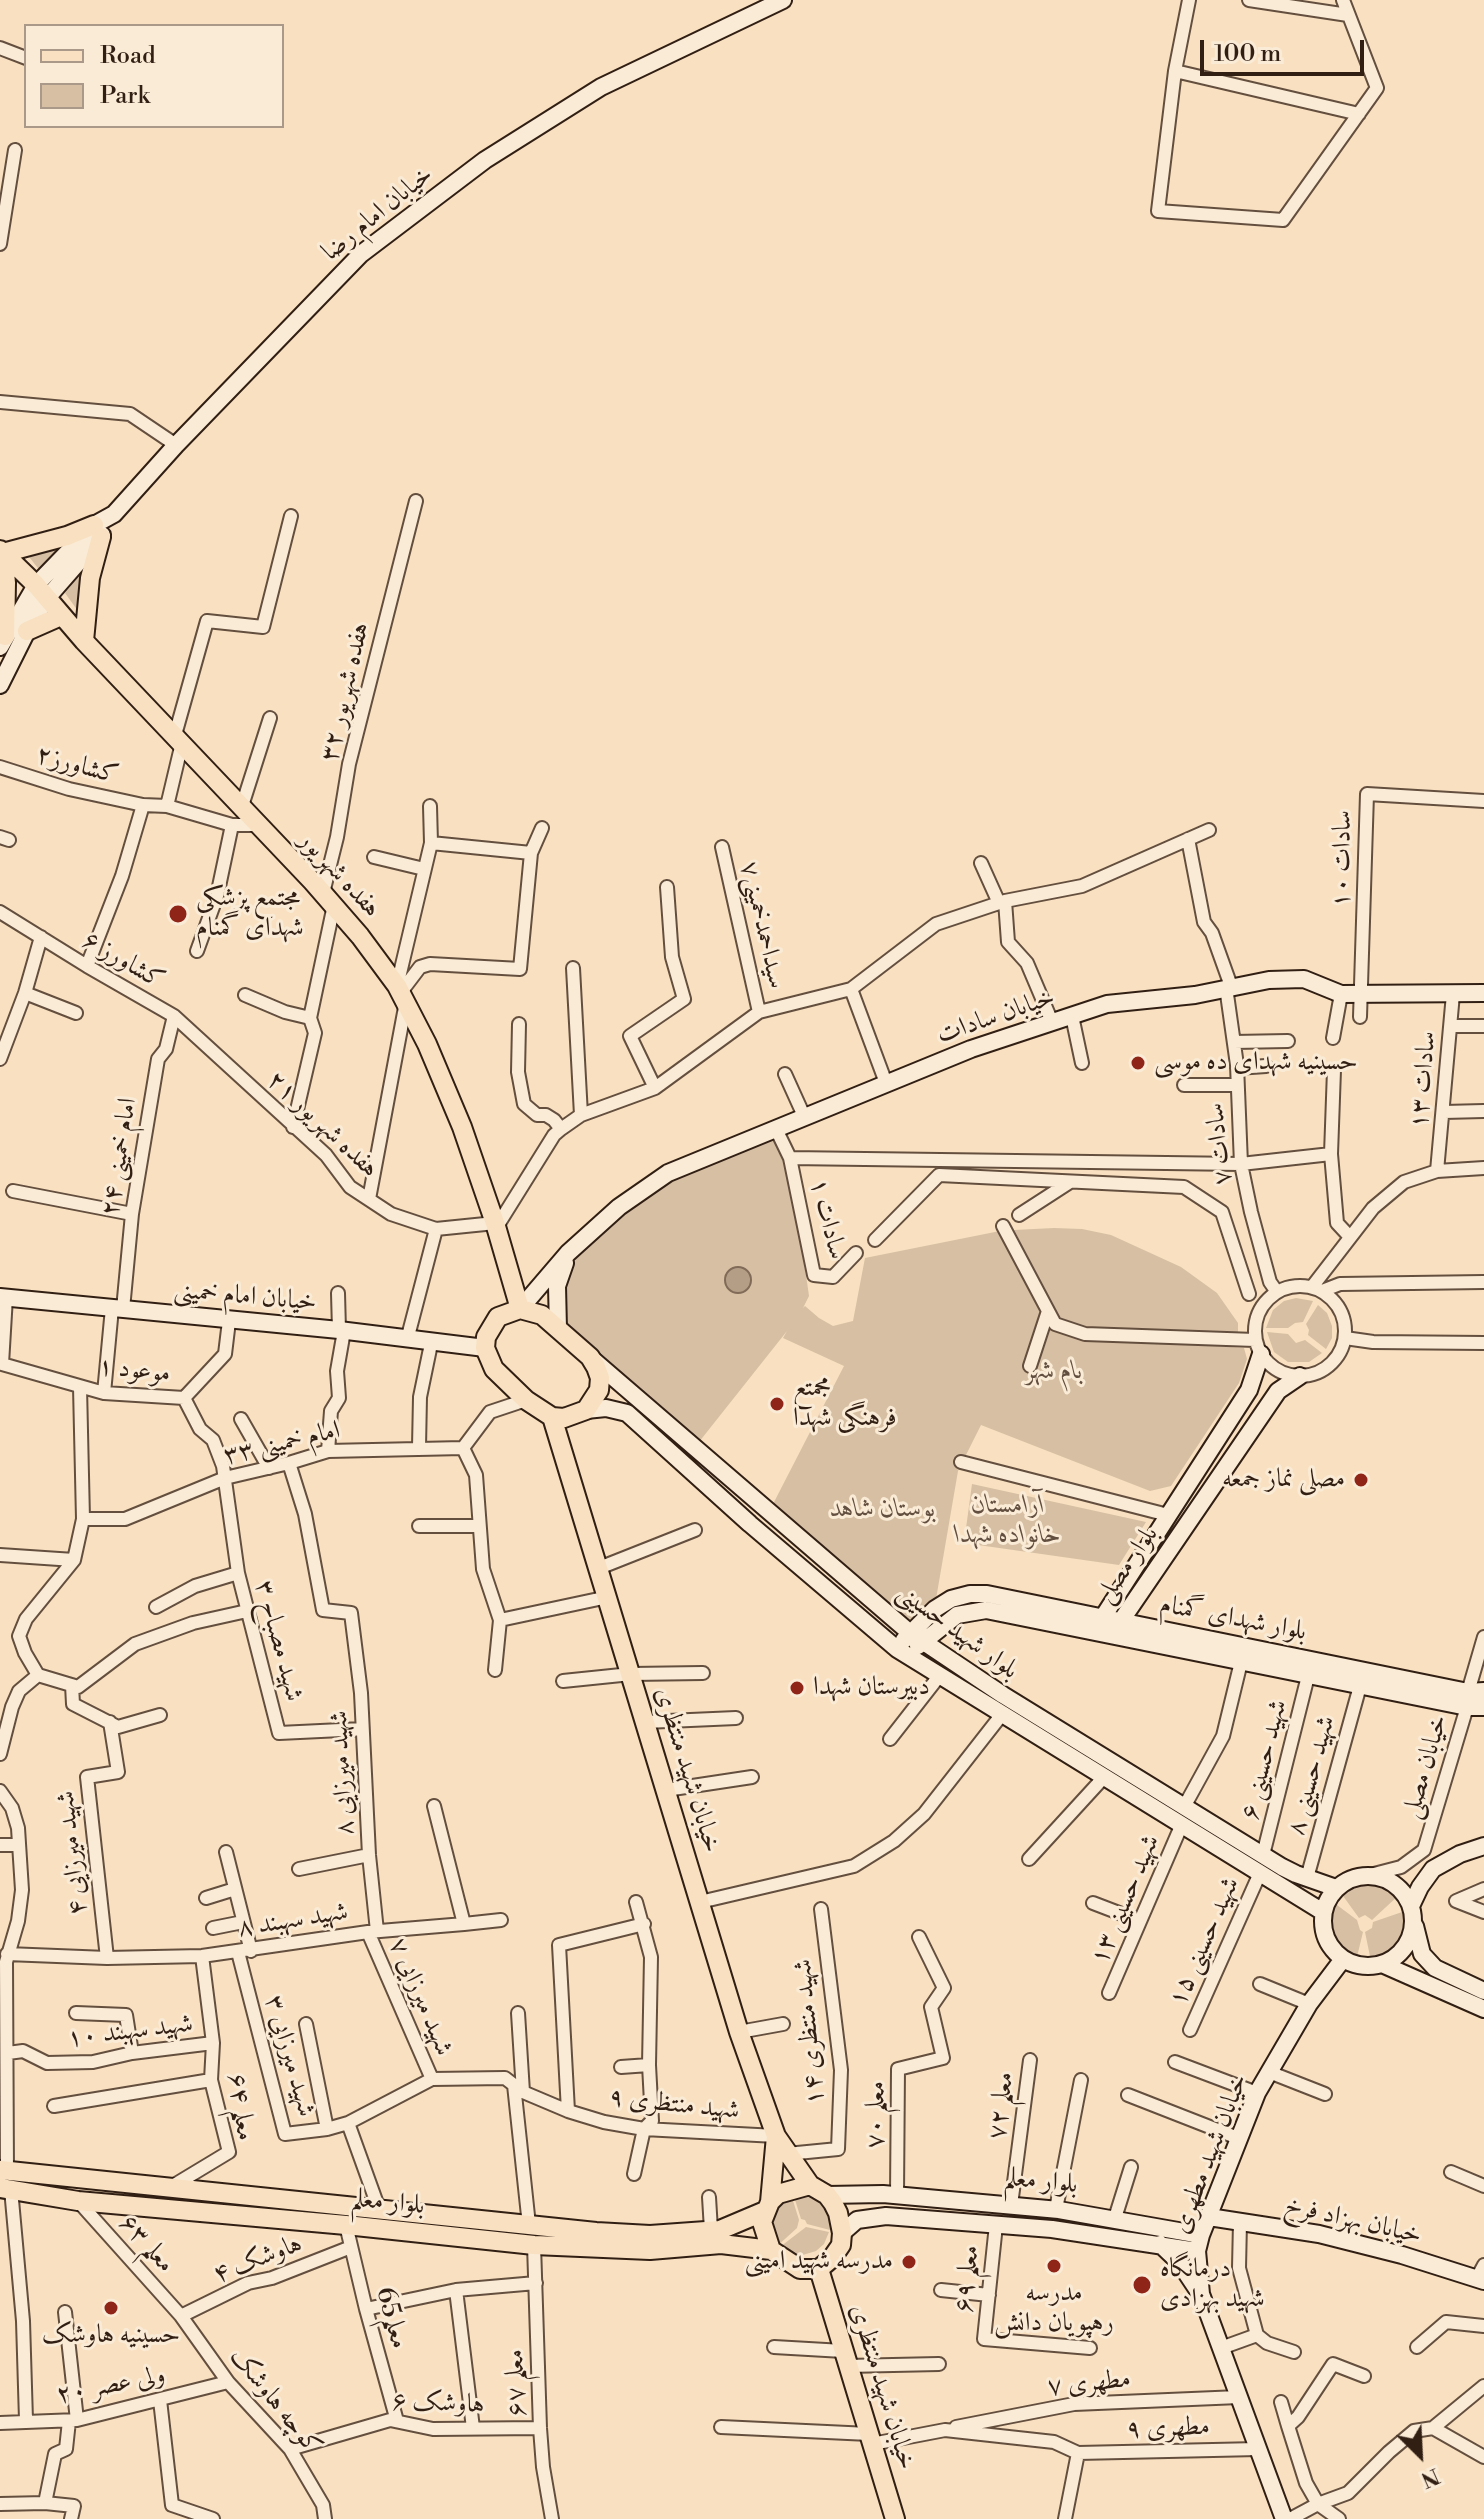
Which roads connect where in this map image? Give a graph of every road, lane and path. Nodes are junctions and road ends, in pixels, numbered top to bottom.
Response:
1 (783, 0) edge
2 (1189, 0) edge
3 (1249, 0) edge
4 (1343, 0) edge
5 (1348, 15) junction
6 (0, 48) edge
7 (24, 57) edge
8 (1175, 71) junction
9 (1359, 114) junction
10 (15, 150) dead end
11 (0, 244) edge
12 (0, 402) edge
13 (176, 445) junction
14 (416, 501) dead end
15 (291, 516) dead end
16 (97, 531) junction
17 (2, 552) edge
18 (42, 591) junction
19 (61, 616) junction
20 (14, 635) edge
21 (84, 641) junction
22 (0, 685) edge
23 (270, 718) dead end
24 (178, 739) junction
25 (0, 767) edge
26 (1484, 801) edge
27 (143, 805) junction
28 (167, 806) junction
29 (430, 806) dead end
30 (236, 817) junction
31 (542, 828) dead end
32 (1209, 830) dead end
33 (1188, 839) junction
34 (431, 843) junction
35 (722, 847) dead end
36 (531, 853) junction
37 (374, 857) dead end
38 (981, 863) dead end
39 (424, 869) junction
40 (667, 887) dead end
41 (328, 899) junction
42 (1002, 902) junction
43 (0, 912) edge
44 (41, 937) junction
45 (197, 951) dead end
46 (87, 966) junction
47 (573, 968) dead end
48 (1228, 987) junction
49 (851, 989) junction
50 (1484, 992) edge
51 (25, 993) junction
52 (401, 993) junction
53 (1341, 994) junction
54 (1453, 994) junction
55 (245, 995) dead end
56 (1362, 995) junction
57 (759, 1012) junction
58 (76, 1013) dead end
59 (174, 1016) junction
60 (1072, 1016) junction
61 (1360, 1017) dead end
62 (310, 1018) junction
63 (1052, 1022) junction
64 (519, 1024) dead end
65 (5, 1026) edge
66 (1451, 1026) junction
67 (1484, 1026) edge
68 (1333, 1038) dead end
69 (1288, 1041) dead end
70 (1234, 1042) junction
71 (217, 1057) joint
72 (0, 1059) edge
73 (1082, 1063) dead end
74 (1266, 1066) dead end
75 (1237, 1068) junction
76 (1334, 1070) dead end
77 (785, 1074) dead end
78 (886, 1083) junction
79 (1184, 1085) dead end
80 (1236, 1085) junction
81 (655, 1088) junction
82 (1484, 1111) edge
83 (1444, 1112) junction
84 (581, 1115) junction
85 (804, 1116) junction
86 (293, 1127) junction
87 (561, 1129) junction
88 (776, 1129) junction
89 (1331, 1154) junction
90 (790, 1158) junction
91 (1241, 1164) junction
92 (1484, 1168) edge
93 (1437, 1171) junction
94 (1070, 1182) junction
95 (13, 1191) dead end
96 (369, 1199) junction
97 (132, 1214) junction
98 (1019, 1215) dead end
99 (496, 1226) junction
100 (1003, 1226) dead end
101 (436, 1229) junction
102 (1350, 1237) junction
103 (875, 1240) dead end
104 (568, 1253) junction
105 (856, 1253) dead end
106 (1484, 1282) edge
107 (1317, 1289) junction
108 (1277, 1292) junction
109 (338, 1293) dead end
110 (1249, 1294) dead end
111 (3, 1297) edge
112 (117, 1309) junction
113 (520, 1309) junction
114 (1048, 1311) junction
115 (229, 1321) junction
116 (558, 1329) junction
117 (342, 1331) junction
118 (1345, 1338) junction
119 (407, 1340) junction
120 (1484, 1343) edge
121 (431, 1344) junction
122 (1258, 1347) junction
123 (485, 1348) junction
124 (590, 1357) junction
125 (1, 1365) edge
126 (1030, 1366) dead end
127 (1300, 1376) junction
128 (80, 1387) junction
129 (104, 1393) junction
130 (639, 1397) junction
131 (184, 1398) junction
132 (526, 1400) junction
133 (586, 1410) junction
134 (627, 1413) junction
135 (552, 1417) junction
136 (241, 1419) dead end
137 (419, 1447) junction
138 (463, 1448) junction
139 (328, 1451) junction
140 (961, 1462) dead end
141 (289, 1463) junction
142 (269, 1468) junction
143 (225, 1478) junction
144 (1168, 1515) junction
145 (83, 1519) junction
146 (419, 1526) dead end
147 (478, 1526) junction
148 (695, 1530) dead end
149 (0, 1555) edge
150 (74, 1560) junction
151 (599, 1568) junction
152 (238, 1573) junction
153 (608, 1597) junction
154 (156, 1607) dead end
155 (247, 1611) junction
156 (500, 1620) junction
157 (1121, 1621) junction
158 (1102, 1626) junction
159 (916, 1636) junction
160 (1484, 1637) edge
161 (903, 1653) junction
162 (1241, 1662) junction
163 (495, 1670) dead end
164 (703, 1673) dead end
165 (631, 1674) junction
166 (38, 1675) junction
167 (940, 1675) junction
168 (1308, 1676) junction
169 (563, 1681) dead end
170 (72, 1685) junction
171 (1360, 1686) junction
172 (1473, 1697) edge
173 (1484, 1707) edge
174 (1003, 1713) junction
175 (160, 1715) dead end
176 (736, 1718) dead end
177 (110, 1722) junction
178 (645, 1722) junction
179 (362, 1729) junction
180 (890, 1739) dead end
181 (0, 1754) edge
182 (1105, 1776) junction
183 (752, 1777) dead end
184 (666, 1790) junction
185 (0, 1791) edge
186 (434, 1806) dead end
187 (1183, 1815) junction
188 (0, 1845) edge
189 (19, 1845) junction
190 (1484, 1846) edge
191 (226, 1852) dead end
192 (369, 1855) junction
193 (1263, 1855) junction
194 (1029, 1859) dead end
195 (299, 1869) dead end
196 (1260, 1873) junction
197 (1370, 1875) junction
198 (1297, 1880) junction
199 (1336, 1888) junction
200 (235, 1889) junction
201 (1484, 1889) edge
202 (206, 1898) dead end
203 (636, 1902) dead end
204 (700, 1902) junction
205 (1093, 1903) dead end
206 (821, 1909) dead end
207 (1323, 1912) junction
208 (1484, 1912) edge
209 (1412, 1914) junction
210 (501, 1920) dead end
211 (1140, 1921) junction
212 (243, 1922) junction
213 (464, 1924) junction
214 (644, 1924) junction
215 (213, 1928) dead end
216 (372, 1932) junction
217 (919, 1937) dead end
218 (244, 1951) junction
219 (202, 1956) junction
220 (107, 1958) junction
221 (5, 1959) edge
222 (1343, 1959) junction
223 (1382, 1964) junction
224 (1260, 1984) dead end
225 (1484, 1991) edge
226 (1109, 1993) dead end
227 (1309, 2004) junction
228 (1484, 2009) edge
229 (76, 2013) dead end
230 (518, 2013) dead end
231 (306, 2024) dead end
232 (783, 2024) dead end
233 (1190, 2030) dead end
234 (739, 2032) junction
235 (213, 2043) junction
236 (8, 2053) junction
237 (132, 2053) junction
238 (1030, 2060) dead end
239 (1175, 2062) dead end
240 (649, 2065) junction
241 (621, 2067) dead end
242 (1269, 2072) junction
243 (432, 2079) junction
244 (211, 2080) junction
245 (1081, 2080) dead end
246 (519, 2088) junction
247 (1257, 2093) junction
248 (1325, 2094) dead end
249 (1128, 2095) dead end
250 (54, 2106) dead end
251 (568, 2111) junction
252 (348, 2123) junction
253 (327, 2129) junction
254 (644, 2129) junction
255 (776, 2136) junction
256 (1238, 2138) junction
257 (787, 2154) junction
258 (1131, 2167) dead end
259 (1451, 2172) dead end
260 (634, 2174) dead end
261 (4, 2179) edge
262 (810, 2185) junction
263 (1484, 2186) edge
264 (171, 2187) junction
265 (827, 2195) junction
266 (897, 2195) junction
267 (709, 2197) dead end
268 (78, 2201) junction
269 (1011, 2205) junction
270 (767, 2206) junction
271 (379, 2209) junction
272 (1056, 2209) junction
273 (1209, 2217) junction
274 (1115, 2218) junction
275 (1240, 2222) junction
276 (346, 2225) junction
277 (529, 2225) junction
278 (996, 2225) junction
279 (1052, 2229) junction
280 (711, 2230) junction
281 (842, 2233) junction
282 (1199, 2243) junction
283 (1160, 2244) junction
284 (534, 2245) junction
285 (351, 2247) junction
286 (771, 2250) junction
287 (819, 2269) junction
288 (1482, 2275) edge
289 (536, 2283) junction
290 (456, 2290) junction
291 (941, 2290) dead end
292 (1201, 2294) junction
293 (989, 2295) junction
294 (366, 2309) junction
295 (65, 2312) dead end
296 (181, 2316) junction
297 (1484, 2326) edge
298 (1257, 2335) junction
299 (774, 2347) dead end
300 (1417, 2347) dead end
301 (1090, 2348) dead end
302 (1221, 2348) junction
303 (1294, 2352) dead end
304 (845, 2358) junction
305 (939, 2364) dead end
306 (1364, 2376) dead end
307 (228, 2382) junction
308 (1484, 2386) edge
309 (1239, 2397) junction
310 (160, 2400) junction
311 (1281, 2402) dead end
312 (26, 2420) junction
313 (73, 2420) junction
314 (397, 2421) junction
315 (0, 2423) edge
316 (1288, 2426) junction
317 (721, 2427) dead end
318 (473, 2428) junction
319 (540, 2428) junction
320 (1433, 2428) junction
321 (945, 2430) junction
322 (871, 2439) junction
323 (290, 2449) junction
324 (1258, 2449) junction
325 (1078, 2453) junction
326 (1484, 2457) edge
327 (45, 2503) junction
328 (0, 2504) edge
329 (1318, 2504) junction
330 (72, 2512) edge
331 (213, 2519) edge
332 (325, 2519) edge
333 (552, 2519) edge
334 (895, 2519) edge
335 (1065, 2519) edge
336 (1284, 2519) edge
337 (1290, 2519) edge
338 (1339, 2519) edge

1 - 13 street, خیابان امام رضا
2 - 8 street
3 - 5 street
4 - 5 street
5 - 9 street
6 - 7 street
8 - 9 street
8 - 9 street
10 - 11 street
12 - 13 street
13 - 16 street, خیابان امام رضا
14 - 41 street, هفده شهریور ۳۲
15 - 24 street
16 - 17 main road
16 - 18 street, خیابان امام رضا
16 - 21 main road
17 - 18 main road, هفده شهریور
17 - 20 main road
18 - 19 main road, هفده شهریور
18 - 20 street, خیابان امام رضا
19 - 20 main road
19 - 21 main road, هفده شهریور
20 - 22 street, خیابان امام رضا
21 - 24 main road, هفده شهریور
23 - 30 street
24 - 28 street
24 - 30 main road, هفده شهریور
25 - 27 street, کشاورز۲
26 - 56 street, سادات ۱۰
27 - 28 street, کشاورز۲
27 - 46 street
28 - 30 street, کشاورز۲
29 - 34 street
30 - 41 main road, هفده شهریور
30 - 45 street
31 - 36 street
32 - 33 street
33 - 42 street
33 - 48 street, سادات ۷
34 - 36 street
34 - 39 street
35 - 57 street, سیداحمدخمینی۷
36 - 52 street
37 - 39 street
38 - 42 street
39 - 52 street
40 - 81 street
41 - 52 main road, هفده شهریور
41 - 62 street, هفده شهریور ۳۲
42 - 49 street
42 - 63 street
43 - 44 street, کشاورز ۶
44 - 46 street, کشاورز ۶
44 - 51 street
46 - 59 street, کشاورز ۶
47 - 84 street
48 - 53 street, خیابان سادات
48 - 60 street, خیابان سادات
48 - 70 street, سادات ۷
49 - 57 street
49 - 78 street
50 - 54 street, خیابان سادات
51 - 58 street
51 - 65 street
52 - 96 street
52 - 99 main road, هفده شهریور
53 - 56 street, خیابان سادات
53 - 68 street
54 - 56 street, خیابان سادات
54 - 66 street, سادات ۱۳
55 - 62 street
56 - 61 street
57 - 81 street
59 - 71 street, کشاورز ۶
59 - 97 street, امام خمینی ۲۴
60 - 63 street, خیابان سادات
60 - 73 street
62 - 86 street, هفده شهریور ۳۲
63 - 78 street, خیابان سادات
64 - 87 street
65 - 72 street
66 - 67 street
66 - 83 street, سادات ۱۳
69 - 70 street
70 - 75 street, سادات ۷
71 - 86 street, هفده شهریور ۲۱
74 - 75 street
75 - 80 street, سادات ۷
76 - 89 street
77 - 85 street
78 - 85 street, خیابان سادات
79 - 80 street
80 - 91 street, سادات ۷
81 - 84 street
82 - 83 street
83 - 93 street, سادات ۱۳
84 - 87 street
85 - 88 street, خیابان سادات
86 - 96 street, هفده شهریور ۲۱
87 - 99 street
88 - 90 street, سادات ۱
88 - 104 street, خیابان سادات
89 - 91 street
89 - 102 street
90 - 91 street
90 - 105 street, سادات ۱
91 - 108 street, سادات ۷
92 - 93 street
93 - 102 street
94 - 98 street
94 - 103 street
94 - 110 street
95 - 97 street
96 - 101 street, هفده شهریور ۲۱
97 - 112 street, امام خمینی ۲۴
99 - 101 street, هفده شهریور ۲۱
99 - 113 main road, هفده شهریور
100 - 114 street
101 - 119 street
102 - 107 street
104 - 113 street, خیابان سادات
104 - 116 street
106 - 107 street
107 - 108 street
107 - 118 street
108 - 122 street
109 - 117 street
111 - 112 street, خیابان امام خمینی
111 - 125 street
112 - 115 street, خیابان امام خمینی
112 - 129 street, امام خمینی ۲۴
113 - 116 main road
113 - 123 main road
114 - 122 street
114 - 126 street
115 - 117 street, خیابان امام خمینی
115 - 131 street
116 - 124 main road
117 - 119 street, خیابان امام خمینی
117 - 139 street
118 - 120 street
118 - 127 street
119 - 121 street, خیابان امام خمینی
121 - 123 street, خیابان امام خمینی
121 - 137 street
122 - 127 street
122 - 144 street, بلوار مصلی
123 - 132 main road
124 - 130 street, بلوار شهید حسینی
124 - 133 main road
125 - 128 street, موعود ۱
127 - 157 street, بلوار مصلی
128 - 129 street, موعود ۱
128 - 145 street
129 - 131 street, موعود ۱
130 - 134 street
130 - 159 street, بلوار شهید حسینی
131 - 143 street, شهید مصباح ۳
132 - 135 main road
132 - 138 street
133 - 134 street
133 - 135 main road
134 - 161 street, بلوار شهید حسینی
135 - 151 main road, خیابان شهید منتظری
136 - 142 street
137 - 138 street, امام خمینی ۳۳
137 - 139 street, امام خمینی ۳۳
138 - 147 street
139 - 141 street, امام خمینی ۳۳
140 - 144 street
141 - 142 street, امام خمینی ۳۳
141 - 179 street, شهید میرزایی ۸
142 - 143 street, امام خمینی ۳۳
143 - 145 street, امام خمینی ۳۳
143 - 152 street, شهید مصباح ۳
144 - 158 street, بلوار مصلی
145 - 150 street
146 - 147 street
147 - 156 street
148 - 151 street
149 - 150 street
150 - 166 street
151 - 153 main road, خیابان شهید منتظری
152 - 154 street
152 - 155 street, شهید مصباح ۳
153 - 156 street
153 - 165 main road, خیابان شهید منتظری
155 - 170 street
155 - 179 street, شهید مصباح ۳
156 - 163 street
157 - 158 street, بلوار مصلی
157 - 172 street, بلوار شهدای گمنام
158 - 159 street, بلوار شهدای گمنام
158 - 162 street, بلوار شهدای گمنام
159 - 161 street, بلوار شهدای گمنام
159 - 187 street, بلوار شهید حسینی
160 - 172 street, خیابان مصلی
161 - 167 street, بلوار شهید حسینی
162 - 168 street, بلوار شهدای گمنام
162 - 187 street, شهید حسینی ۱۳
164 - 165 street
165 - 169 street
165 - 178 main road, خیابان شهید منتظری
166 - 170 street
166 - 181 street
167 - 174 street, بلوار شهید حسینی
167 - 180 street
168 - 171 street, بلوار شهدای گمنام
168 - 193 street, شهید حسینی ۶
170 - 177 street
171 - 172 street, بلوار شهدای گمنام
171 - 198 street, شهید حسینی ۸
172 - 173 street, بلوار شهدای گمنام
172 - 197 street, خیابان مصلی
174 - 182 street, بلوار شهید حسینی
174 - 204 street
175 - 177 street
176 - 178 street
177 - 220 street, شهید میرزایی ۴
178 - 184 main road, خیابان شهید منتظری
179 - 192 street, شهید میرزایی ۸
182 - 187 street, بلوار شهید حسینی
182 - 194 street
183 - 184 street
184 - 204 main road, خیابان شهید منتظری
185 - 189 street
186 - 213 street
187 - 193 street, بلوار شهید حسینی
187 - 196 street, بلوار شهید حسینی
187 - 211 street, شهید حسینی ۱۳
188 - 189 street
189 - 221 street
190 - 209 street
191 - 200 street
192 - 195 street
192 - 216 street, شهید میرزایی ۸
193 - 198 street, بلوار شهید حسینی
196 - 198 street, بلوار شهید حسینی
196 - 233 street, شهید حسینی ۱۵
197 - 199 street
197 - 209 street
198 - 199 street, بلوار شهید حسینی
198 - 207 street, بلوار شهید حسینی
199 - 207 street
200 - 202 street
200 - 212 street
201 - 208 street
203 - 214 street
204 - 234 main road, خیابان شهید منتظری
205 - 211 street
206 - 257 street, شهید منتظری ۱۴
207 - 222 street
209 - 223 street
209 - 225 street
210 - 213 street, شهید سهبند ۸
211 - 226 street, شهید حسینی ۱۳
212 - 215 street
212 - 218 street
213 - 216 street, شهید سهبند ۸
214 - 240 street
214 - 251 street
216 - 218 street, شهید سهبند ۸
216 - 243 street, شهید میرزایی ۷
217 - 266 street, معلم ۷۰
218 - 219 street, شهید سهبند ۸
218 - 253 street, شهید میرزایی ۳
219 - 220 street, شهید سهبند ۸
219 - 235 street, معلم ۶۴
220 - 221 street, شهید سهبند ۸
221 - 236 street
222 - 223 street
222 - 227 street, خیابان شهید مطهری
223 - 228 street
224 - 227 street
227 - 242 street, خیابان شهید مطهری
229 - 237 street
230 - 246 street
231 - 253 street
232 - 234 street
234 - 255 main road, خیابان شهید منتظری
235 - 237 street, شهید سهبند ۱۰
235 - 244 street, معلم ۶۴
236 - 237 street, شهید سهبند ۱۰
236 - 261 street
238 - 269 street, معلم ۷۲
239 - 247 street
240 - 241 street
240 - 254 street
242 - 247 street, خیابان شهید مطهری
242 - 248 street
243 - 246 street, شهید منتظری ۹
243 - 252 street
244 - 250 street
244 - 264 street, معلم ۶۴
245 - 272 street
246 - 251 street, شهید منتظری ۹
246 - 277 street
247 - 256 street, خیابان شهید مطهری
249 - 256 street
251 - 254 street, شهید منتظری ۹
252 - 253 street
252 - 271 street
254 - 255 street, شهید منتظری ۹
254 - 260 street
255 - 257 main road
255 - 270 main road
256 - 273 street, خیابان شهید مطهری
257 - 262 main road
258 - 274 street
259 - 263 street
261 - 264 main road, بلوار معلم
261 - 268 main road, بلوار معلم
261 - 312 street
262 - 265 main road
262 - 270 main road
264 - 271 main road, بلوار معلم
265 - 266 street, بلوار معلم
265 - 281 main road
266 - 269 street, بلوار معلم
267 - 280 street
268 - 276 main road, بلوار معلم
268 - 296 street, معلم ۶۳
269 - 272 street, بلوار معلم
270 - 280 main road, بلوار معلم
270 - 286 main road
271 - 277 main road, بلوار معلم
272 - 274 street, بلوار معلم
272 - 279 street
273 - 275 street, خیابان بهزاد فرخ
273 - 282 street, خیابان شهید مطهری
274 - 282 street, بلوار معلم
275 - 288 street, خیابان بهزاد فرخ
275 - 298 street
276 - 284 main road, بلوار معلم
276 - 285 street, معلم65
277 - 280 main road, بلوار معلم
278 - 279 street, بلوار معلم
278 - 281 street, بلوار معلم
278 - 293 street, معلم ۶۹
279 - 283 street, بلوار معلم
281 - 287 main road
282 - 283 street, بلوار معلم
282 - 292 street, خیابان شهید مطهری
283 - 292 street
284 - 286 main road, بلوار معلم
284 - 289 street, معلم ۶۷
285 - 294 street, معلم65
285 - 296 street, هاوشک ۴
286 - 287 main road
287 - 304 main road, خیابان شهید منتظری
289 - 290 street
289 - 319 street, معلم ۶۷
290 - 294 street
290 - 318 street
291 - 293 street
292 - 302 street, خیابان شهید مطهری
293 - 301 street, معلم ۶۹
294 - 314 street, معلم65
295 - 313 street
296 - 307 street, کوچه هاوشک
297 - 300 street
298 - 302 street
298 - 303 street
299 - 304 street
302 - 309 street, خیابان شهید مطهری
304 - 305 street
304 - 322 main road, خیابان شهید منتظری
306 - 316 street
307 - 310 street, ولی عصر ۲۰
307 - 323 street, کوچه هاوشک
308 - 320 street
309 - 321 street, مطهری ۷
309 - 324 street, خیابان شهید مطهری
310 - 313 street, ولی عصر ۲۰
310 - 331 street
311 - 316 street
312 - 313 street, ولی عصر ۲۰
312 - 315 street, ولی عصر ۲۰
313 - 327 street
314 - 318 street, هاوشک ۶
314 - 323 street, هاوشک ۶
316 - 329 street
317 - 322 street, مطهری ۷
318 - 319 street, هاوشک ۶
319 - 333 street, معلم ۶۷
320 - 326 street
320 - 329 street
321 - 322 street, مطهری ۷
321 - 325 street, مطهری ۹
322 - 334 main road, خیابان شهید منتظری
323 - 332 street, کوچه هاوشک
324 - 325 street, مطهری ۹
324 - 336 street, خیابان شهید مطهری
325 - 335 street
327 - 328 street
327 - 330 street
329 - 337 street
329 - 338 street

